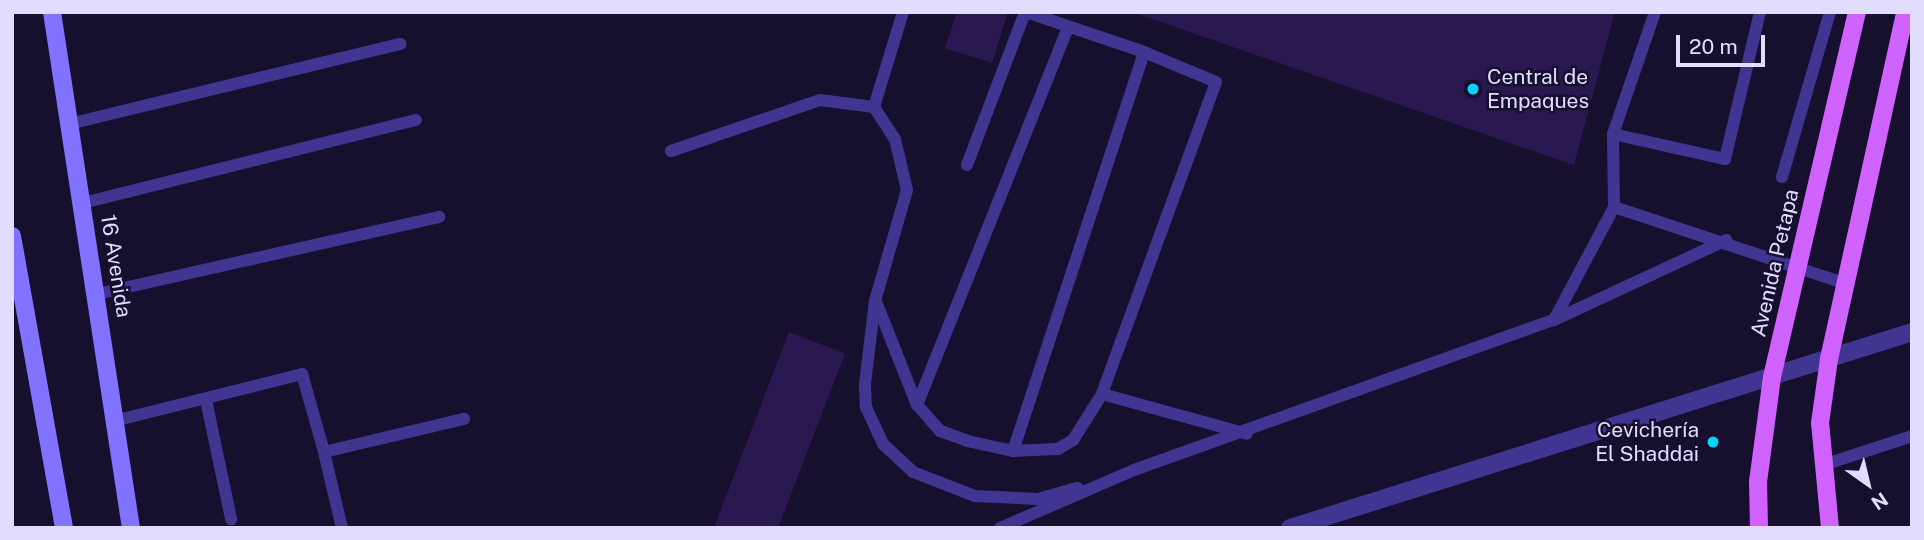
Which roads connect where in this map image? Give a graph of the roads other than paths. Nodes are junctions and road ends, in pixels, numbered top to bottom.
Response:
1 (52, 12) edge
2 (903, 12) edge
3 (1655, 12) edge
4 (1760, 12) edge
5 (1830, 12) edge
6 (1857, 12) edge
7 (1905, 12) edge
8 (1068, 28) junction
9 (400, 44) dead end
10 (1143, 52) junction
11 (874, 107) junction
12 (416, 120) dead end
13 (69, 124) junction
14 (1613, 134) junction
15 (671, 151) dead end
16 (967, 165) dead end
17 (1782, 177) dead end
18 (83, 203) junction
19 (1614, 207) junction
20 (439, 217) dead end
21 (12, 236) edge
22 (1726, 240) junction
23 (1798, 264) junction
24 (1844, 283) junction
25 (97, 294) junction
26 (875, 301) junction
27 (1554, 320) junction
28 (1912, 332) edge
29 (1829, 359) junction
30 (1772, 377) junction
31 (1102, 394) junction
32 (206, 400) junction
33 (917, 405) junction
34 (464, 419) dead end
35 (118, 420) junction
36 (1247, 434) junction
37 (1912, 436) edge
38 (1013, 451) junction
39 (324, 452) junction
40 (1823, 465) junction
41 (1134, 471) junction
42 (231, 519) dead end
43 (65, 528) edge
44 (131, 528) edge
45 (342, 528) edge
46 (1000, 528) edge
47 (1290, 528) edge
48 (1759, 528) edge
49 (1830, 528) edge

1 - 13 main road, 16 Avenida
2 - 11 lane
3 - 14 lane
4 - 14 lane
5 - 17 lane
6 - 23 main road, Avenida Petapa
7 - 24 main road
8 - 10 lane
8 - 16 lane
8 - 33 lane
9 - 13 lane
10 - 31 lane
10 - 38 lane
11 - 15 lane
11 - 26 lane
12 - 18 lane
13 - 18 main road, 16 Avenida
14 - 19 lane
18 - 25 main road, 16 Avenida
19 - 22 lane
19 - 27 lane
20 - 25 lane
21 - 43 main road
22 - 23 lane
22 - 27 lane
23 - 24 lane
23 - 30 main road, Avenida Petapa
24 - 29 main road
25 - 35 main road, 16 Avenida
26 - 33 lane
26 - 41 lane
27 - 36 lane
28 - 29 street
29 - 30 street
29 - 40 main road
30 - 47 street
30 - 48 main road, Avenida Petapa
31 - 36 lane
31 - 38 lane
32 - 35 lane
32 - 39 lane
32 - 42 lane
33 - 38 lane
34 - 39 lane
35 - 44 main road, 16 Avenida
36 - 41 lane
37 - 40 lane
39 - 45 lane
40 - 49 main road
41 - 46 lane

